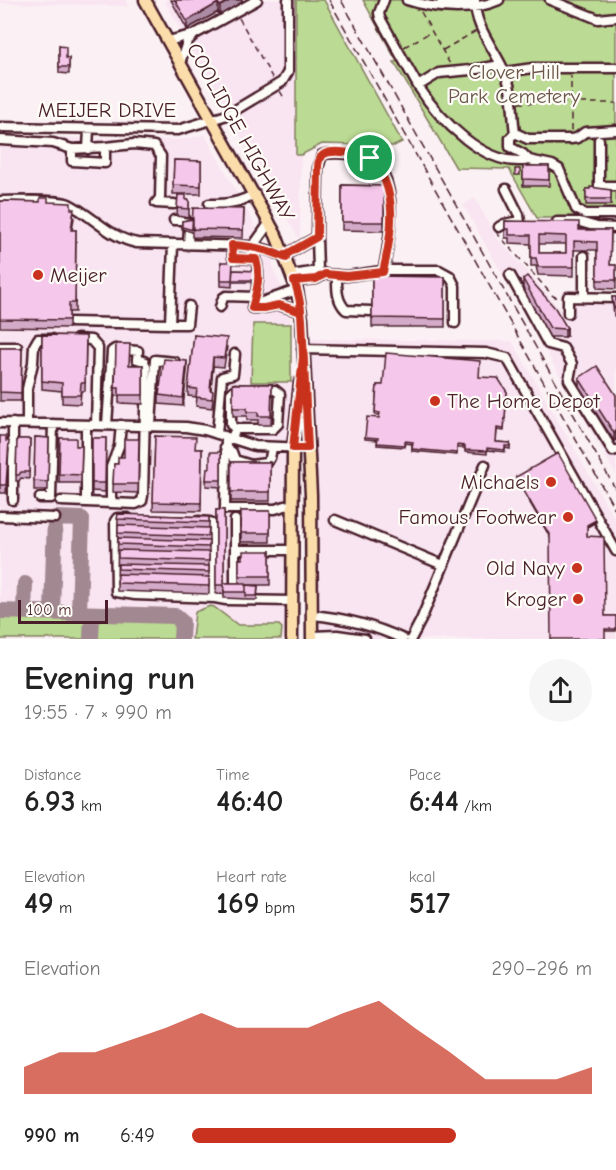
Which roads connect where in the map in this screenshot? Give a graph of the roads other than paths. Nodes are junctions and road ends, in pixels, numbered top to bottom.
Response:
1 (145, 0) edge
2 (257, 0) edge
3 (288, 0) edge
4 (384, 0) edge
5 (406, 0) edge
6 (441, 0) edge
7 (499, 0) edge
8 (550, 0) edge
9 (475, 3) edge
10 (616, 17) edge
11 (195, 34) junction
12 (168, 41) junction
13 (180, 63) junction
14 (503, 68) junction
15 (616, 68) edge
16 (418, 86) junction
17 (213, 119) junction
18 (0, 127) edge
19 (89, 129) junction
20 (616, 130) edge
21 (515, 133) junction
22 (0, 140) edge
23 (599, 140) dead end
24 (105, 147) junction
25 (72, 148) junction
26 (88, 149) junction
27 (529, 160) junction
28 (616, 186) edge
29 (506, 189) dead end
30 (255, 194) junction
31 (0, 201) edge
32 (174, 204) dead end
33 (209, 204) dead end
34 (616, 214) edge
35 (174, 220) dead end
36 (270, 222) junction
37 (520, 222) junction
38 (530, 222) edge
39 (552, 222) edge
40 (498, 227) road end
41 (616, 228) edge
42 (317, 237) junction
43 (173, 244) junction
44 (188, 245) junction
45 (232, 245) junction
46 (253, 246) junction
47 (584, 256) dead end
48 (285, 257) junction
49 (256, 259) junction
50 (383, 272) junction
51 (322, 273) junction
52 (337, 275) junction
53 (510, 275) dead end
54 (295, 282) junction
55 (255, 297) junction
56 (584, 298) junction
57 (616, 298) edge
58 (189, 306) dead end
59 (220, 307) dead end
60 (252, 308) junction
61 (371, 311) edge
62 (301, 312) junction
63 (568, 313) dead end
64 (69, 322) edge
65 (456, 323) dead end
66 (170, 324) junction
67 (60, 339) edge
68 (70, 339) edge
69 (0, 347) edge
70 (17, 347) edge
71 (303, 353) junction
72 (235, 354) dead end
73 (179, 362) edge
74 (0, 423) edge
75 (14, 423) junction
76 (27, 423) junction
77 (53, 424) junction
78 (91, 425) junction
79 (107, 425) junction
80 (121, 425) junction
81 (147, 425) junction
82 (236, 429) junction
83 (225, 437) junction
84 (225, 447) junction
85 (272, 448) junction
86 (293, 448) junction
87 (308, 448) junction
88 (615, 451) edge
89 (485, 465) dead end
90 (40, 498) dead end
91 (13, 500) dead end
92 (61, 501) dead end
93 (86, 502) junction
94 (111, 503) junction
95 (292, 504) junction
96 (0, 516) edge
97 (55, 518) dead end
98 (134, 518) edge
99 (235, 520) dead end
100 (335, 520) dead end
101 (193, 521) edge
102 (115, 530) junction
103 (126, 531) edge
104 (202, 533) edge
105 (212, 534) junction
106 (115, 544) junction
107 (126, 544) edge
108 (201, 546) edge
109 (212, 547) junction
110 (236, 550) junction
111 (292, 550) junction
112 (616, 551) edge
113 (115, 556) junction
114 (126, 556) edge
115 (201, 558) edge
116 (212, 559) junction
117 (443, 565) junction
118 (115, 569) junction
119 (126, 569) edge
120 (201, 572) edge
121 (212, 572) junction
122 (115, 580) junction
123 (126, 581) edge
124 (201, 583) edge
125 (235, 583) edge
126 (212, 584) junction
127 (215, 598) junction
128 (292, 601) junction
129 (312, 615) junction
130 (312, 638) edge
131 (292, 639) edge
132 (365, 639) edge
133 (403, 639) edge
134 (411, 639) edge

1 - 12 main road, COOLIDGE HIGHWAY
2 - 11 street
3 - 17 street, MEIJER DRIVE
4 - 16 street
5 - 9 street
6 - 9 street
7 - 9 street
8 - 10 street
9 - 14 street
11 - 12 street
11 - 13 street
12 - 13 main road, COOLIDGE HIGHWAY
13 - 17 main road, COOLIDGE HIGHWAY
14 - 15 street
14 - 16 street
14 - 21 street
16 - 27 street
17 - 19 street, MEIJER DRIVE
17 - 30 main road, COOLIDGE HIGHWAY
18 - 19 street, MEIJER DRIVE
19 - 26 street
20 - 21 street
21 - 27 street
22 - 25 street
23 - 28 street
24 - 25 street
24 - 26 street
24 - 32 street
25 - 26 street
27 - 34 street
29 - 37 street
30 - 33 street
30 - 36 main road, COOLIDGE HIGHWAY
31 - 43 street
35 - 44 street
36 - 46 street
36 - 48 main road, COOLIDGE HIGHWAY
37 - 38 street
37 - 40 street
39 - 41 street
42 - 48 street
42 - 50 street
42 - 51 street
43 - 44 street
43 - 66 street
44 - 45 street
45 - 46 street
45 - 49 street
46 - 48 street
46 - 49 street
47 - 56 street
48 - 54 main road, COOLIDGE HIGHWAY
49 - 55 street
50 - 52 street
50 - 65 street
51 - 52 street
51 - 54 street
52 - 61 street
53 - 88 street
54 - 60 street
54 - 62 main road, COOLIDGE HIGHWAY
55 - 59 street
55 - 60 street
56 - 57 street
56 - 63 street
58 - 66 street
60 - 62 street
62 - 71 main road, COOLIDGE HIGHWAY
64 - 66 street
67 - 76 street
68 - 78 street
69 - 70 street
71 - 86 main road, COOLIDGE HIGHWAY
71 - 87 main road, COOLIDGE HIGHWAY
71 - 112 street
72 - 83 street
73 - 81 street
74 - 75 street
75 - 76 street
75 - 91 street
76 - 77 street
77 - 78 street
77 - 90 street
78 - 79 street
78 - 93 street
79 - 80 street
79 - 81 street
80 - 81 street
80 - 94 street
81 - 83 street
81 - 94 street
82 - 82 street
82 - 83 street
83 - 84 street
83 - 85 street
84 - 85 street
84 - 95 street
85 - 86 street
86 - 87 street
86 - 95 main road, COOLIDGE HIGHWAY
87 - 129 main road, COOLIDGE HIGHWAY
89 - 117 street
92 - 93 street
93 - 94 street
95 - 111 main road, COOLIDGE HIGHWAY
96 - 97 street
98 - 102 street
99 - 110 street
100 - 117 street
101 - 105 street
102 - 103 street
102 - 106 street
104 - 105 street
105 - 109 street
106 - 107 street
106 - 113 street
108 - 109 street
109 - 116 street
110 - 111 street
110 - 125 street
111 - 128 main road, COOLIDGE HIGHWAY
111 - 129 main road
113 - 114 street
113 - 118 street
115 - 116 street
116 - 121 street
117 - 134 street
118 - 119 street
118 - 122 street
120 - 121 street
121 - 126 street
122 - 123 street
122 - 127 street
124 - 126 street
126 - 127 street
127 - 128 street
128 - 131 main road, COOLIDGE HIGHWAY
129 - 130 main road, COOLIDGE HIGHWAY
129 - 133 street
130 - 132 street

